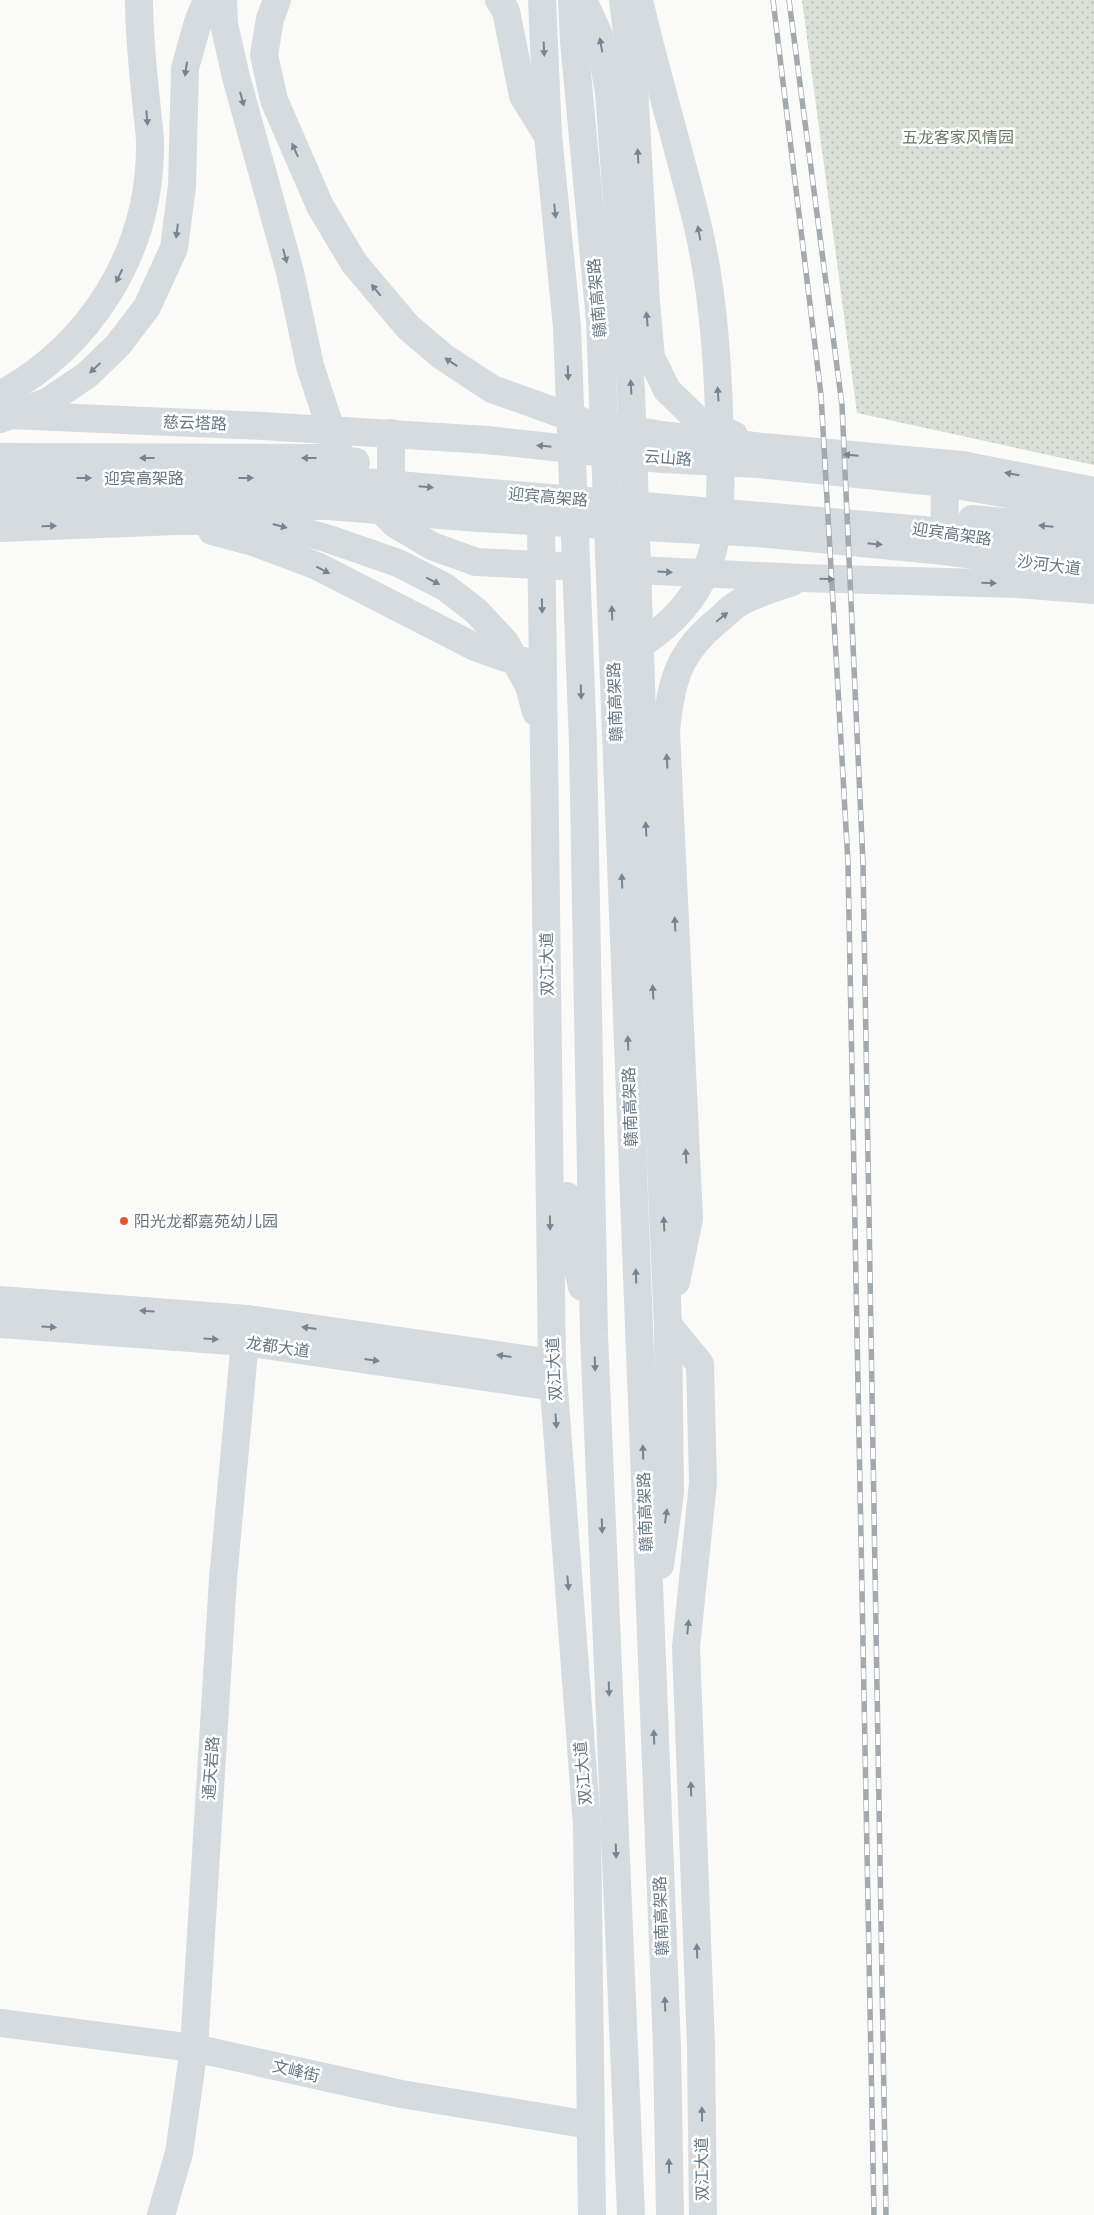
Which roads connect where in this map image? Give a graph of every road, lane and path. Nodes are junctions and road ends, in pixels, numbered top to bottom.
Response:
1 (139, 0) edge
2 (207, 0) edge
3 (223, 0) edge
4 (278, 0) edge
5 (499, 0) edge
6 (542, 0) edge
7 (572, 0) edge
8 (583, 0) edge
9 (623, 0) edge
10 (639, 0) edge
11 (548, 135) junction
12 (0, 395) edge
13 (0, 415) edge
14 (0, 419) edge
15 (391, 433) junction
16 (761, 456) junction
17 (0, 457) edge
18 (0, 479) edge
19 (945, 483) junction
20 (1094, 490) edge
21 (0, 506) edge
22 (1094, 509) edge
23 (391, 511) junction
24 (177, 521) junction
25 (541, 522) junction
26 (0, 528) edge
27 (1094, 534) edge
28 (944, 551) junction
29 (1094, 556) edge
30 (1094, 571) edge
31 (801, 578) junction
32 (1094, 590) edge
33 (0, 1300) edge
34 (0, 1324) edge
35 (668, 1325) junction
36 (246, 1330) junction
37 (594, 1335) junction
38 (553, 1375) junction
39 (650, 1633) junction
40 (0, 2023) edge
41 (194, 2048) junction
42 (590, 2125) junction
43 (161, 2215) edge
44 (592, 2215) edge
45 (631, 2215) edge
46 (670, 2215) edge
47 (703, 2215) edge

1 -> 12 main road
2 -> 14 main road
3 -> 31 main road
16 -> 4 main road
5 - 11 main road
6 -> 11 main road, 赣南高架路
39 -> 7 main road, 赣南高架路
35 -> 8 main road
16 -> 9 main road
24 -> 10 main road
11 -> 37 main road, 赣南高架路
13 - 15 main road, 慈云塔路
16 -> 15 main road, 云山路
15 - 23 main road
16 - 19 main road, 云山路
20 -> 16 main road
27 -> 17 main road, 迎宾高架路
18 -> 29 main road, 迎宾高架路
19 - 22 main road
19 - 28 main road
21 - 23 main road
23 - 25 main road
26 -> 24 main road
24 -> 37 main road
25 -> 28 main road, 沙河大道
25 -> 38 main road, 双江大道
28 - 30 main road, 沙河大道
31 -> 32 main road
35 -> 31 main road
36 -> 33 main road, 龙都大道
34 -> 36 main road, 龙都大道
39 -> 35 main road
47 -> 35 main road, 双江大道
36 - 38 main road, 龙都大道
36 - 41 main road, 通天岩路
37 -> 45 main road, 赣南高架路
38 -> 42 main road, 双江大道
46 -> 39 main road, 赣南高架路
40 - 41 main road, 文峰街
41 - 42 main road, 文峰街
41 - 43 main road, 通天岩路
42 - 44 main road, 双江大道

